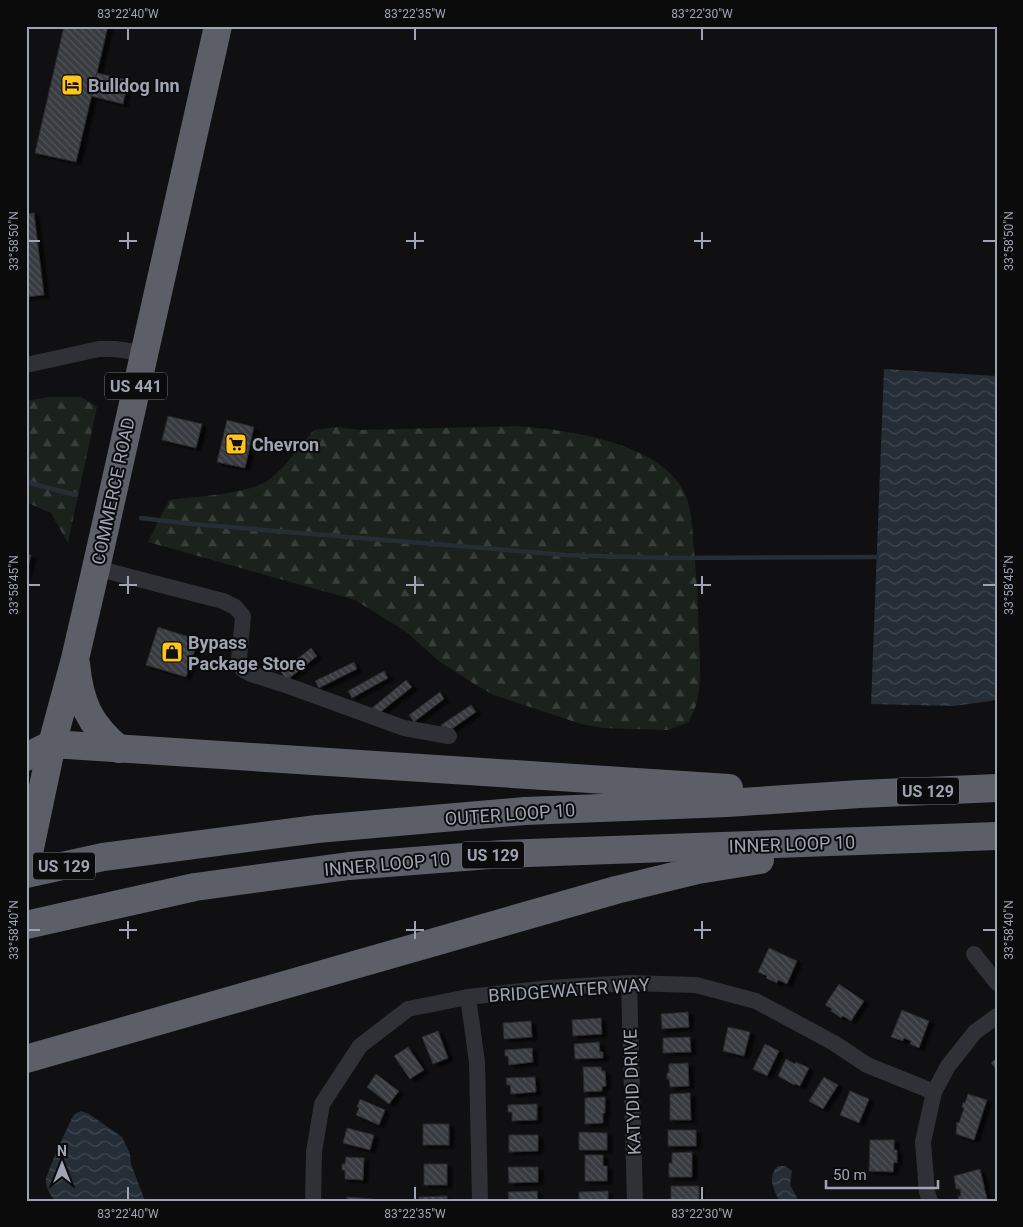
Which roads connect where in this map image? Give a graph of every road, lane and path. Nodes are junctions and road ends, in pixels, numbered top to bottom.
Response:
1 (218, 26) edge
2 (144, 353) junction
3 (26, 365) edge
4 (96, 568) junction
5 (75, 659) junction
6 (449, 736) dead end
7 (52, 744) junction
8 (119, 749) junction
9 (26, 757) edge
10 (997, 788) edge
11 (860, 794) junction
12 (997, 836) edge
13 (903, 840) junction
14 (26, 867) edge
15 (26, 874) edge
16 (26, 925) edge
17 (974, 954) dead end
18 (997, 983) edge
19 (629, 984) junction
20 (468, 997) junction
21 (997, 1016) edge
22 (26, 1059) edge
23 (934, 1092) junction
24 (313, 1201) edge
25 (480, 1201) edge
26 (635, 1201) edge
27 (930, 1201) edge

1 - 2 highway, COMMERCE ROAD / US 441
2 - 3 street
2 - 4 highway, COMMERCE ROAD / US 441
4 - 5 highway, COMMERCE ROAD / US 441
4 - 6 street
5 - 7 highway, COMMERCE ROAD / US 441
5 - 8 highway
7 - 8 highway
7 - 9 highway
7 - 14 highway, COMMERCE ROAD / US 441
8 - 11 highway
10 - 11 highway, OUTER LOOP 10 / US 129
11 - 15 highway, OUTER LOOP 10 / US 129
12 - 13 highway, US 129
13 - 16 highway, INNER LOOP 10 / US 129
13 - 22 highway
17 - 18 street
19 - 20 street, BRIDGEWATER WAY
19 - 23 street, BRIDGEWATER WAY
19 - 26 street, KATYDID DRIVE
20 - 24 street, BRIDGEWATER WAY
20 - 25 street
21 - 23 street
23 - 27 street

